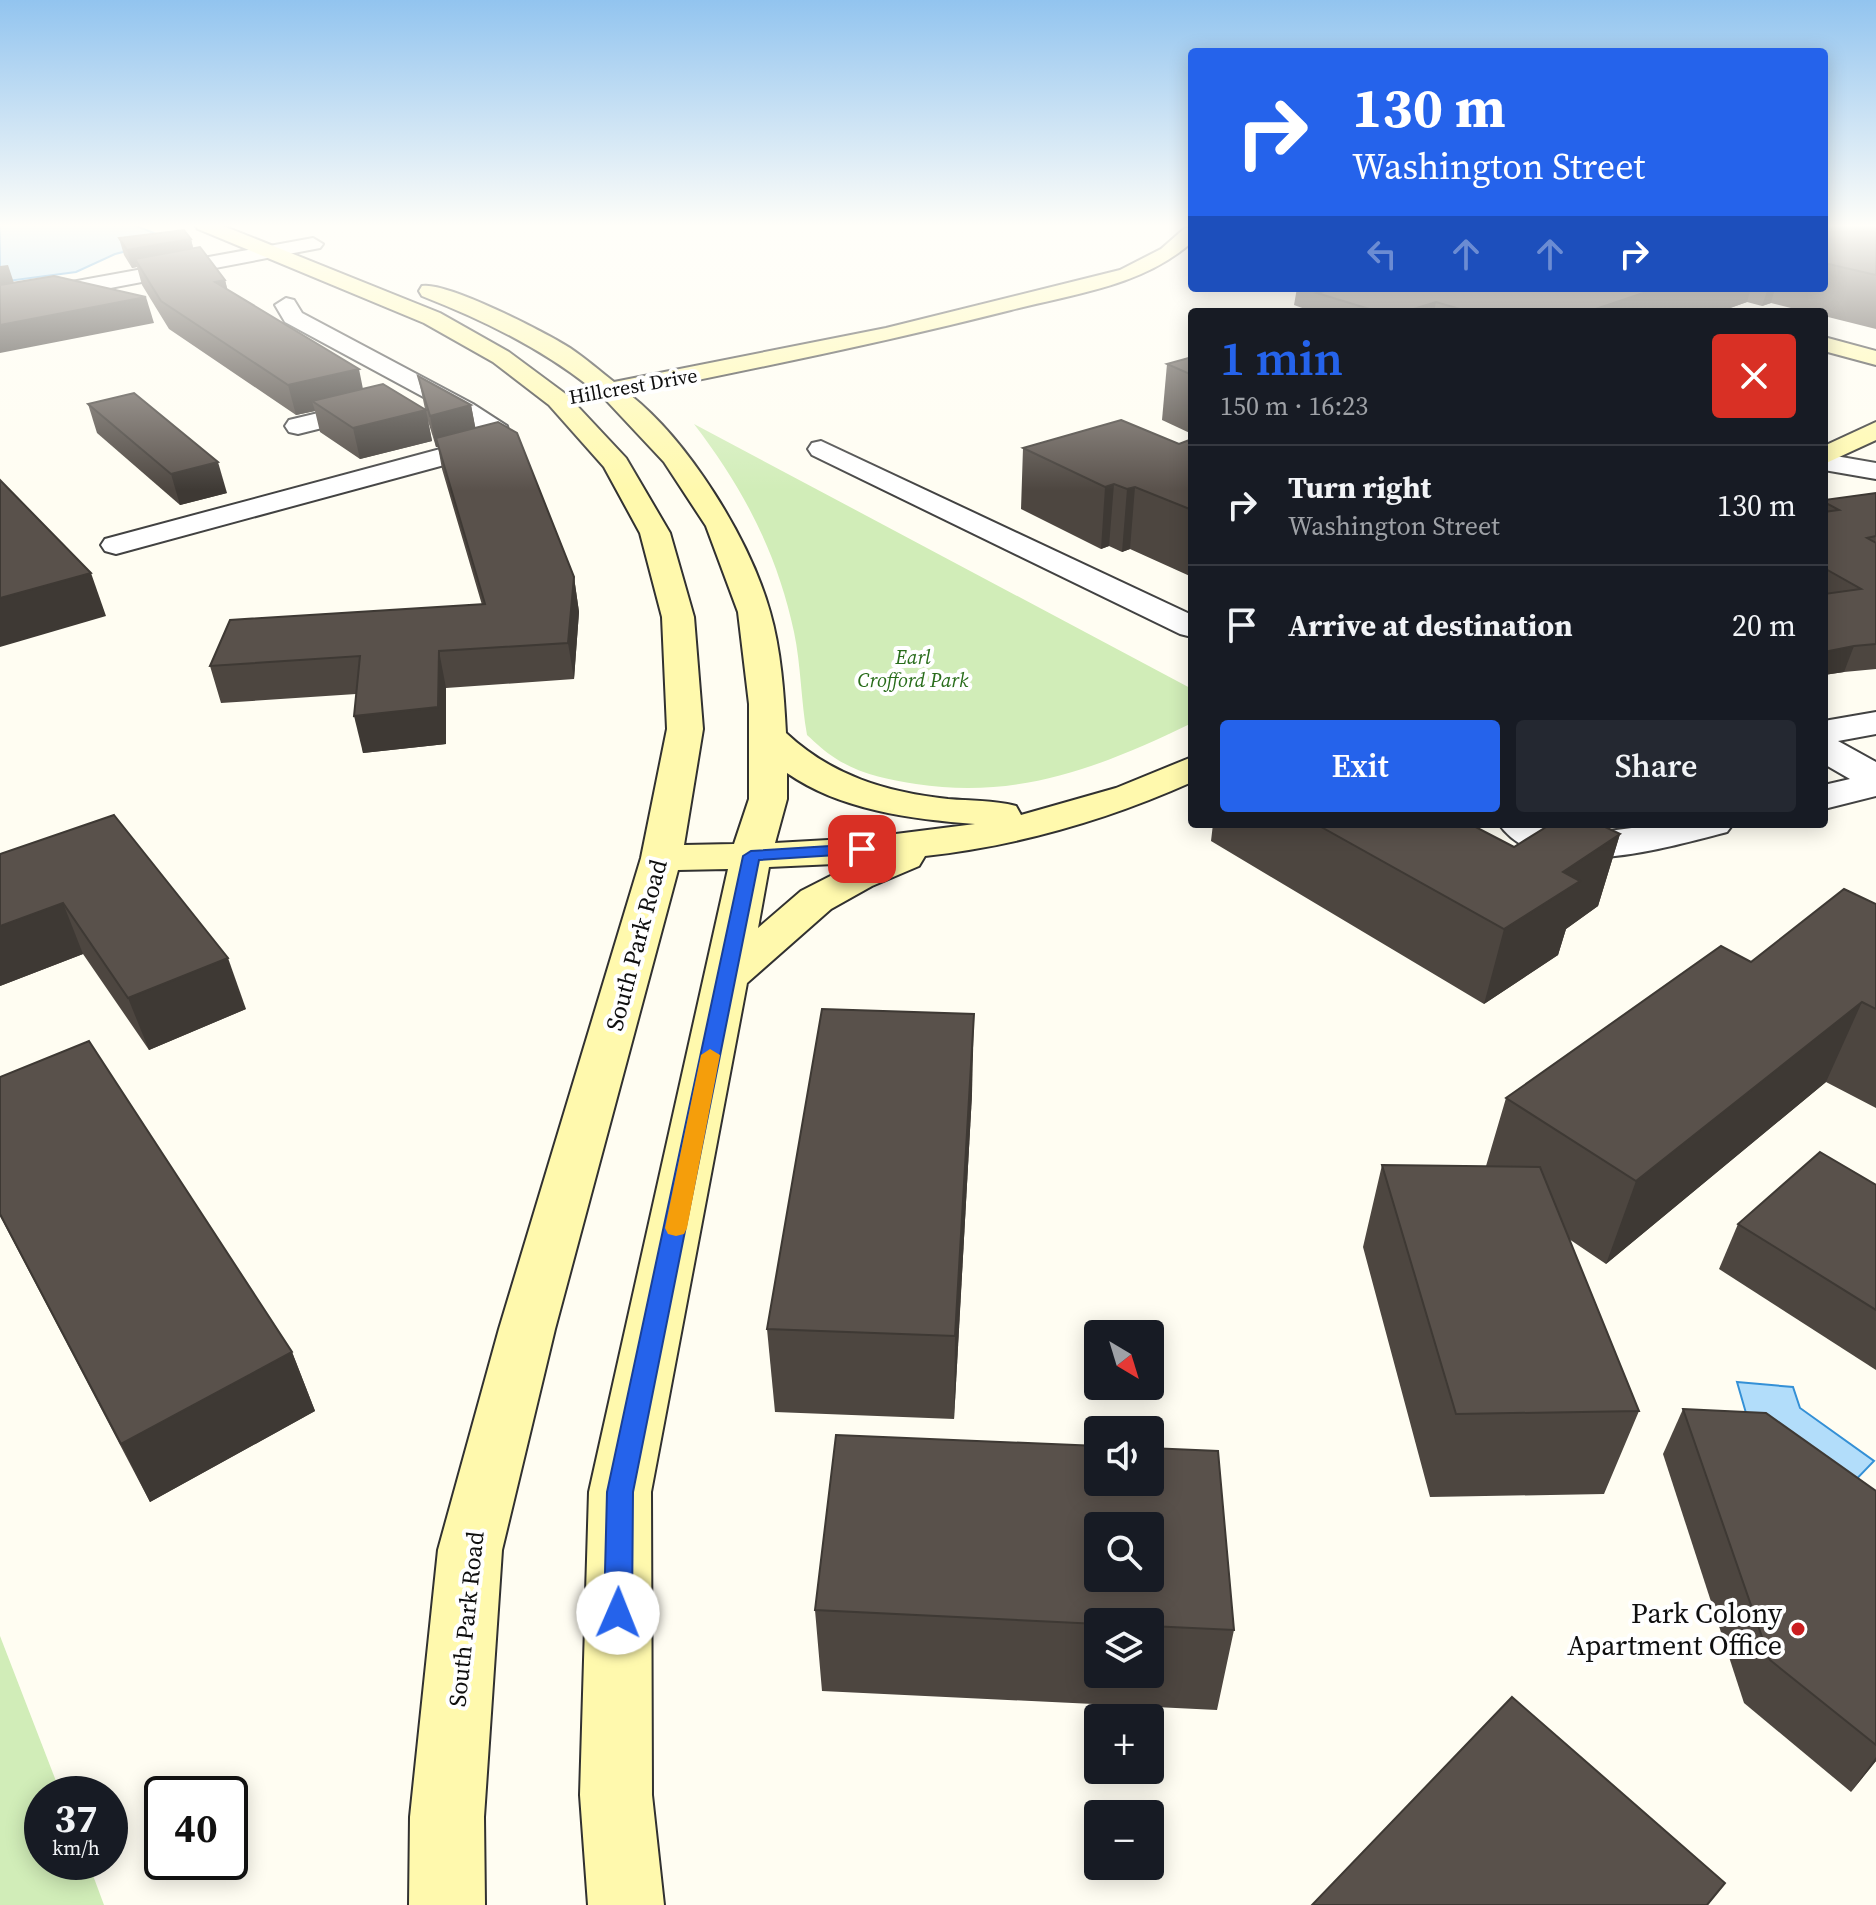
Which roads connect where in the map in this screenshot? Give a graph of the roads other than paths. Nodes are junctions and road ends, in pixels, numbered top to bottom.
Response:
1 (291, 314) edge
2 (422, 314) edge
3 (486, 314) edge
4 (967, 314) edge
5 (1828, 345) edge
6 (838, 346) junction
7 (566, 358) junction
8 (1876, 358) edge
9 (609, 391) junction
10 (434, 393) junction
11 (558, 400) junction
12 (298, 426) dead end
13 (1876, 430) edge
14 (821, 449) dead end
15 (1828, 457) edge
16 (1828, 460) edge
17 (1876, 471) edge
18 (116, 545) dead end
19 (1188, 625) edge
20 (1876, 723) edge
21 (1828, 731) edge
22 (766, 735) junction
23 (1828, 751) edge
24 (1188, 770) edge
25 (1876, 781) edge
26 (1828, 796) edge
27 (1072, 817) junction
28 (1528, 828) edge
29 (1697, 828) edge
30 (939, 843) junction
31 (751, 856) junction
32 (661, 858) junction
33 (727, 977) junction
34 (447, 1905) edge
35 (626, 1905) edge

1 - 10 street
2 - 11 street, South Park Road
3 - 7 street
4 - 6 street, Hillcrest Drive
5 - 8 street
6 - 7 street
6 - 9 street, Hillcrest Drive
7 - 9 street
9 - 11 street, Hillcrest Drive
9 - 22 street
10 - 12 street
10 - 18 street
11 - 32 street, South Park Road
13 - 15 street
14 - 19 street
16 - 17 street
20 - 21 street
22 - 27 street
22 - 31 street
23 - 25 street
24 - 27 street
25 - 26 street
27 - 30 street
28 - 29 street
30 - 31 street
30 - 33 street
31 - 32 street
31 - 33 street
32 - 34 street, South Park Road
33 - 35 street

